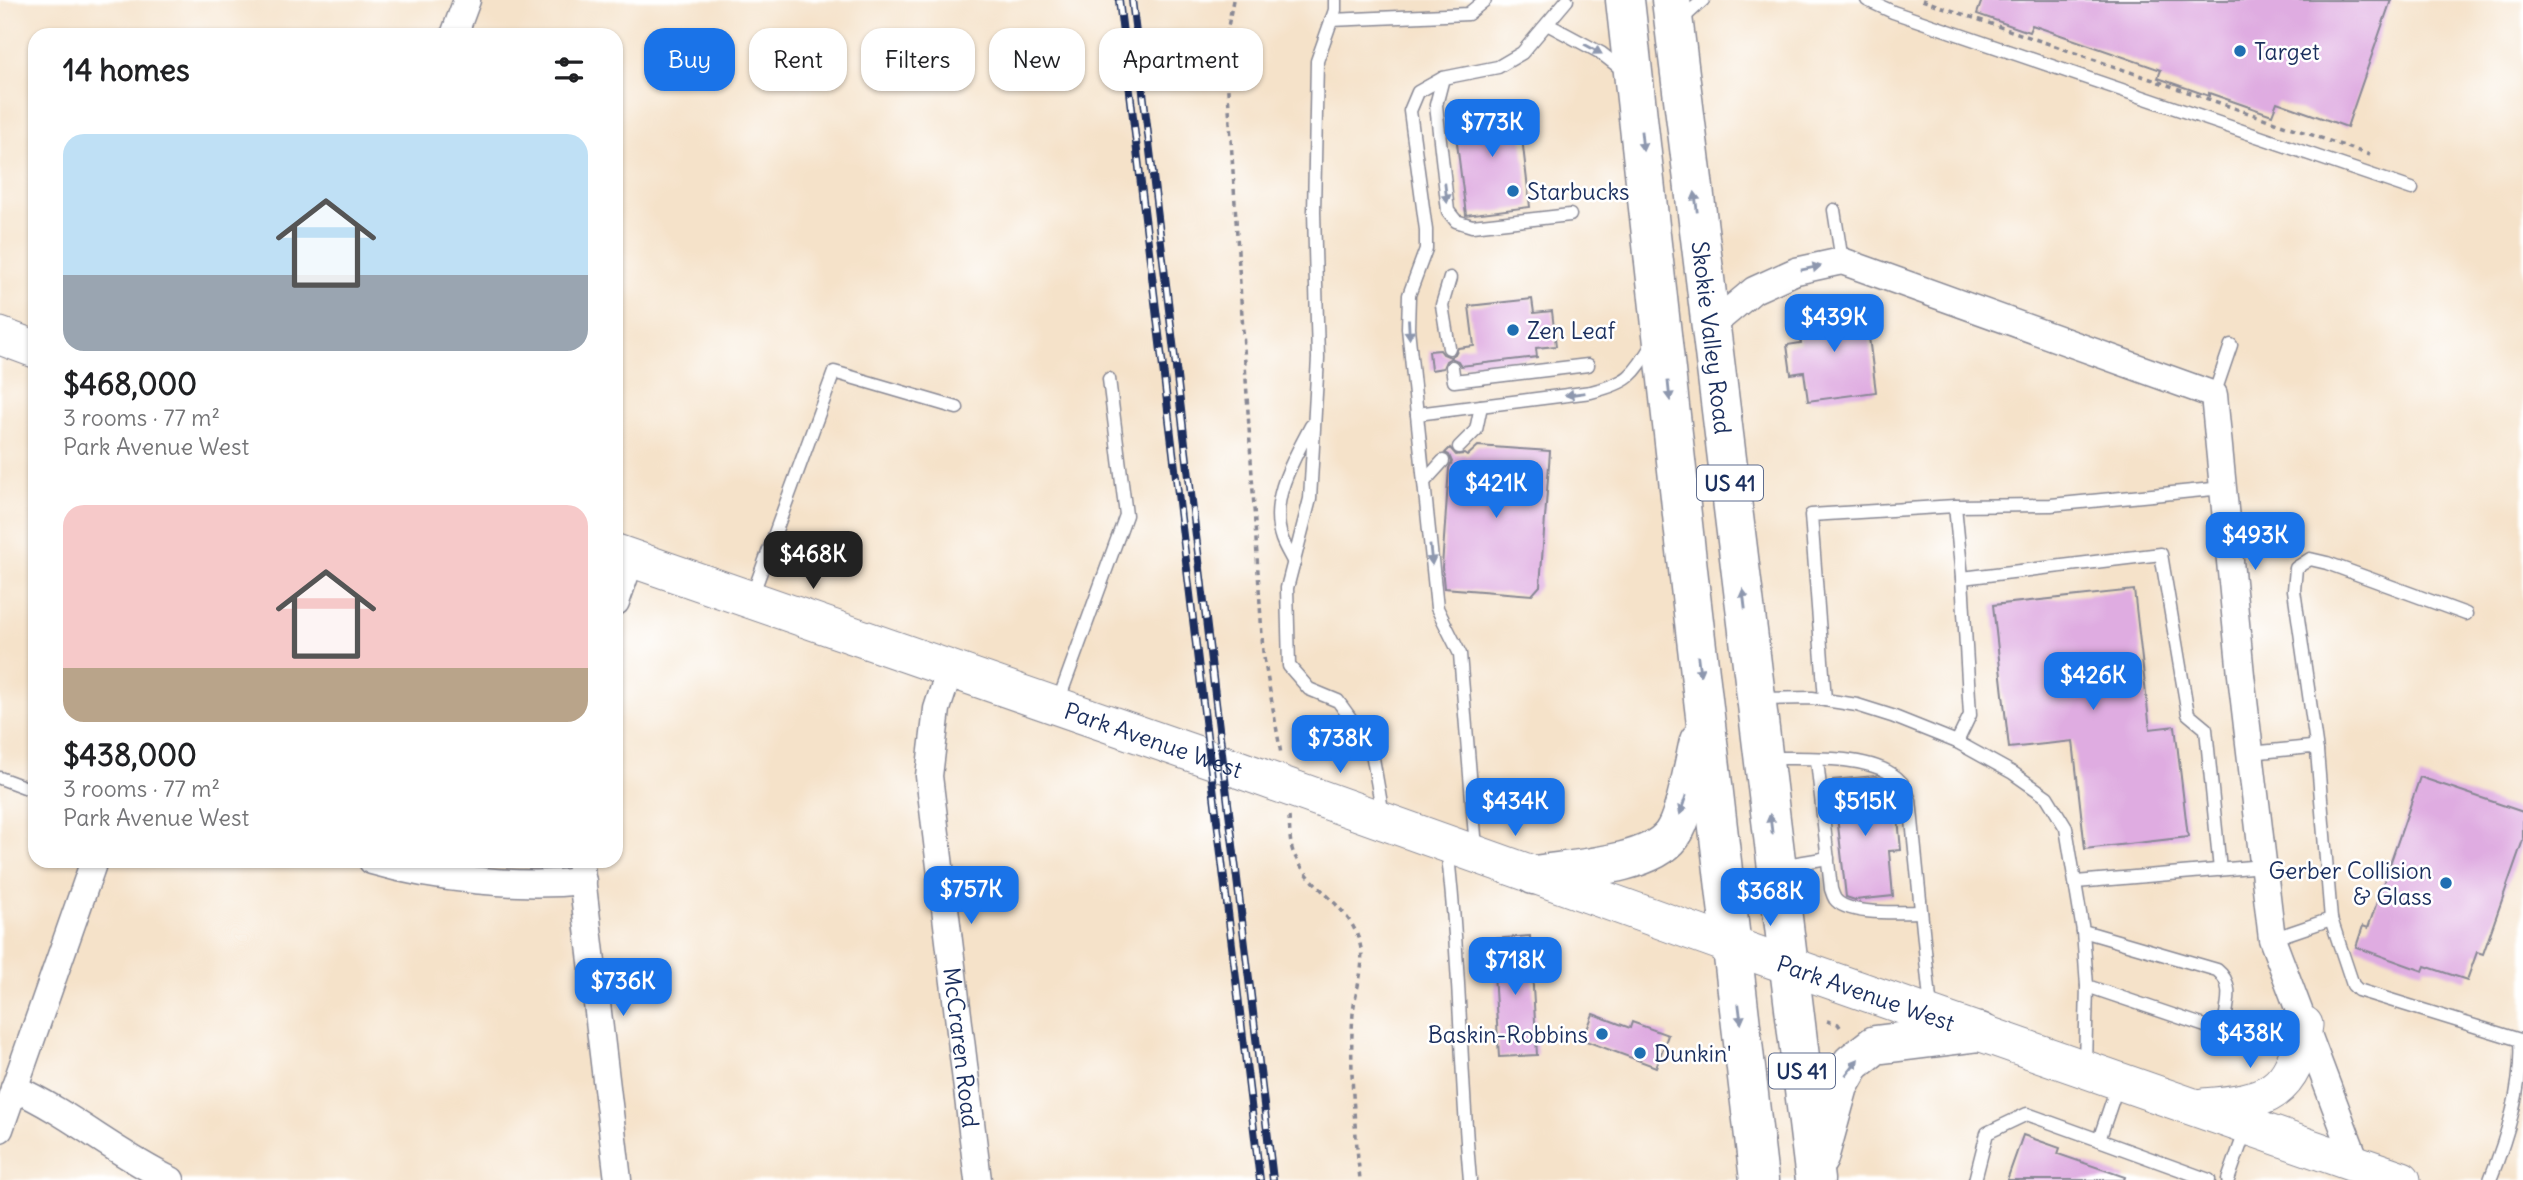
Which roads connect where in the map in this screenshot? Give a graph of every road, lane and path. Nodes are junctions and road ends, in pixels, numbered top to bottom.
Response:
1 (467, 0) edge
2 (1335, 0) edge
3 (1466, 0) edge
4 (1485, 0) edge
5 (1567, 0) edge
6 (1625, 0) edge
7 (1703, 0) edge
8 (1867, 0) edge
9 (1922, 0) edge
10 (1673, 13) edge
11 (1468, 14) junction
12 (1331, 20) junction
13 (1547, 24) junction
14 (457, 28) edge
15 (1443, 78) junction
16 (1635, 80) junction
17 (2372, 155) dead end
18 (2412, 188) dead end
19 (1833, 210) dead end
20 (1570, 215) dead end
21 (1842, 261) junction
22 (1450, 278) dead end
23 (1711, 326) junction
24 (1662, 328) junction
25 (0, 336) edge
26 (2231, 345) dead end
27 (28, 346) edge
28 (1449, 348) dead end
29 (1588, 365) dead end
30 (1452, 367) dead end
31 (1109, 379) dead end
32 (2214, 395) junction
33 (1481, 406) junction
34 (957, 408) dead end
35 (1417, 414) junction
36 (1314, 419) junction
37 (1459, 447) dead end
38 (1443, 461) dead end
39 (1424, 482) junction
40 (2222, 488) junction
41 (1955, 506) junction
42 (624, 556) edge
43 (1294, 564) junction
44 (1962, 578) junction
45 (751, 600) junction
46 (2466, 614) dead end
47 (950, 669) junction
48 (1756, 699) junction
49 (1825, 700) junction
50 (1056, 706) junction
51 (1705, 715) junction
52 (1956, 742) junction
53 (2317, 751) junction
54 (2250, 752) junction
55 (1763, 758) junction
56 (1817, 760) junction
57 (0, 778) edge
58 (28, 789) edge
59 (1384, 822) junction
60 (1462, 849) junction
61 (1828, 858) junction
62 (1777, 866) junction
63 (2263, 866) junction
64 (92, 868) edge
65 (410, 868) edge
66 (2220, 870) junction
67 (581, 871) edge
68 (1535, 875) junction
69 (2076, 882) junction
70 (1921, 912) junction
71 (2331, 919) junction
72 (2083, 932) junction
73 (2272, 939) junction
74 (1732, 946) junction
75 (1788, 965) junction
76 (2087, 986) junction
77 (1931, 1015) junction
78 (1824, 1020) dead end
79 (2304, 1025) junction
80 (1980, 1032) junction
81 (1844, 1033) dead end
82 (2085, 1069) junction
83 (2119, 1081) junction
84 (14, 1088) junction
85 (2194, 1107) junction
86 (2247, 1126) junction
87 (0, 1129) edge
88 (2098, 1140) junction
89 (2358, 1172) edge
90 (1814, 1178) edge
91 (171, 1180) edge
92 (618, 1180) edge
93 (978, 1180) edge
94 (1470, 1180) edge
95 (1759, 1180) edge
96 (1975, 1180) edge
97 (2209, 1180) edge
98 (2228, 1180) edge
99 (2402, 1180) edge
100 (2490, 1180) edge

1 - 14 street
2 - 12 lane
3 - 11 lane
4 - 11 lane
5 - 13 lane
6 - 16 highway, Skokie Valley Road / US 41
7 - 10 lane
8 - 18 lane
9 - 17 path
23 -> 10 highway, Skokie Valley Road / US 41
11 - 12 lane
12 - 36 lane
13 - 15 lane
13 -> 16 lane
15 -> 20 lane
15 -> 35 lane
16 -> 24 highway, Skokie Valley Road / US 41
19 - 21 lane
23 -> 21 street
21 - 32 street
22 - 28 lane
48 -> 23 highway, Skokie Valley Road / US 41
24 -> 33 lane
24 -> 51 highway, Skokie Valley Road / US 41
25 - 27 street
26 - 32 lane
29 - 30 lane
31 - 50 lane
32 - 40 street
33 - 35 lane
33 - 37 lane
34 - 45 lane
35 - 39 lane
36 - 43 lane
36 - 43 lane
38 - 39 lane
39 -> 60 lane
40 - 41 lane
40 - 54 street
41 - 44 lane
41 - 49 lane
42 - 45 street, Park Avenue West
43 - 59 lane
44 - 52 lane
44 - 66 lane
45 - 47 street, Park Avenue West
46 - 53 lane
47 - 50 street, Park Avenue West
47 - 93 street, McCraren Road
48 - 49 lane
48 - 55 highway, Skokie Valley Road / US 41
49 - 52 lane
50 - 59 street, Park Avenue West
51 -> 68 highway
51 - 74 highway, Skokie Valley Road / US 41
52 - 69 lane
53 - 54 lane
53 - 71 lane
54 - 63 street
55 - 56 lane
62 -> 55 highway, Skokie Valley Road / US 41
56 - 61 lane
56 - 70 lane
57 - 58 lane
59 - 60 street, Park Avenue West
60 - 68 street, Park Avenue West
60 - 94 lane
61 - 62 lane
61 - 70 lane
62 - 75 highway, Skokie Valley Road / US 41
63 - 66 lane
63 - 73 street
64 - 84 street
65 - 67 street
66 - 69 lane
67 - 92 street
68 - 74 street, Park Avenue West
69 - 72 lane
70 - 77 lane
71 - 73 lane
71 - 100 lane
72 - 76 lane
72 - 76 lane
73 - 79 street
74 - 75 street, Park Avenue West
74 -> 95 highway, US 41
75 - 77 street, Park Avenue West
75 - 90 highway, US 41
76 - 82 lane
77 - 80 street, Park Avenue West
78 - 81 path
79 - 85 street
79 - 89 street
80 - 82 street, Park Avenue West
90 -> 80 highway
82 - 83 street, Park Avenue West
83 - 85 street, Park Avenue West
83 - 88 lane
84 - 87 street
84 - 91 street
85 - 86 street, Park Avenue West
86 - 89 street, Park Avenue West
86 - 98 lane
88 - 96 lane
88 - 97 lane
89 - 99 street, Park Avenue West

